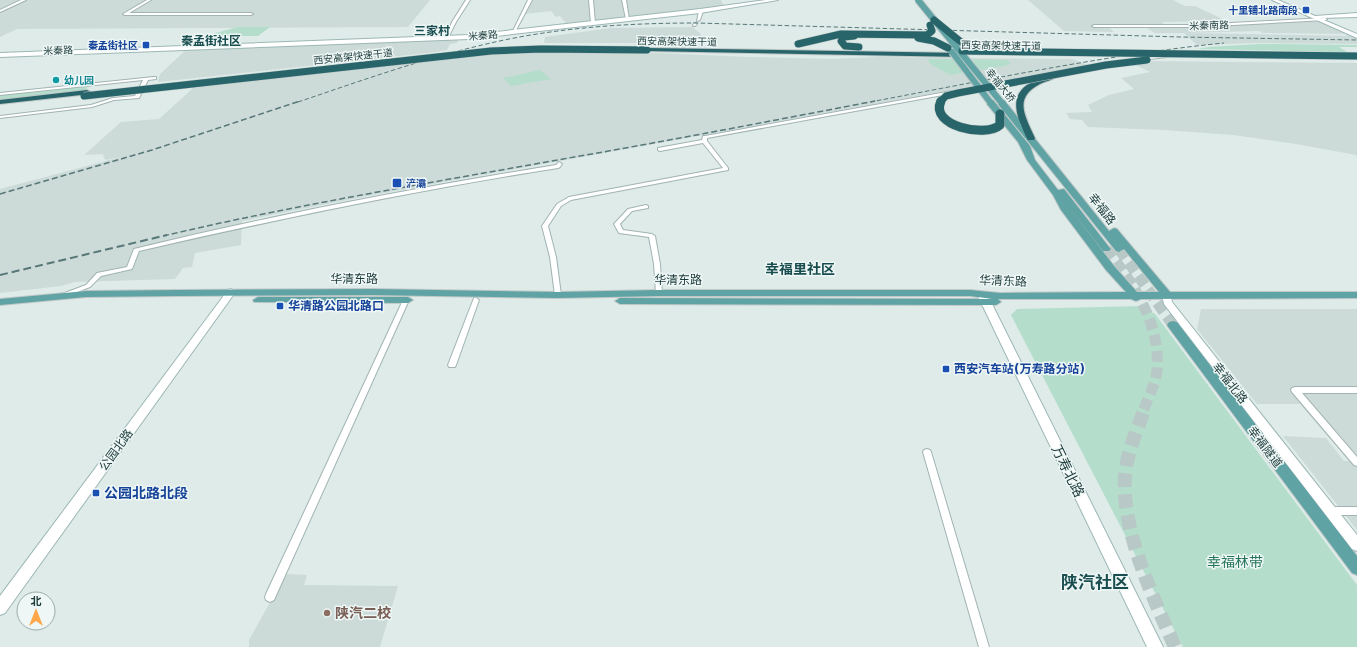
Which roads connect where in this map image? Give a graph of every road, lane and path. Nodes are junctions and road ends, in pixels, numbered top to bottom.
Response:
1 (24, 0) edge
2 (149, 0) edge
3 (468, 0) edge
4 (530, 0) edge
5 (591, 0) edge
6 (624, 0) edge
7 (776, 0) edge
8 (910, 0) edge
9 (918, 0) edge
10 (1274, 0) edge
11 (1281, 0) edge
12 (0, 11) edge
13 (701, 11) junction
14 (251, 14) dead end
15 (1357, 15) edge
16 (1320, 18) junction
17 (628, 19) junction
18 (698, 20) dead end
19 (932, 22) junction
20 (593, 23) junction
21 (1094, 26) dead end
22 (513, 32) junction
23 (1355, 34) edge
24 (446, 38) junction
25 (768, 44) dead end
26 (789, 44) dead end
27 (721, 48) junction
28 (948, 48) junction
29 (647, 49) junction
30 (933, 51) junction
31 (0, 53) edge
32 (963, 53) junction
33 (1126, 53) junction
34 (1357, 55) edge
35 (1224, 58) junction
36 (1136, 60) dead end
37 (1357, 60) edge
38 (1062, 73) junction
39 (154, 78) dead end
40 (146, 79) junction
41 (1019, 80) dead end
42 (85, 94) junction
43 (0, 95) edge
44 (0, 102) edge
45 (0, 106) edge
46 (1000, 114) junction
47 (0, 117) edge
48 (1031, 138) junction
49 (704, 141) junction
50 (1022, 142) junction
51 (660, 149) dead end
52 (560, 164) dead end
53 (1055, 183) joint
54 (1071, 184) junction
55 (646, 207) dead end
56 (1106, 249) tunnel mouth
57 (1119, 249) tunnel mouth
58 (659, 293) junction
59 (1357, 294) edge
60 (558, 295) junction
61 (64, 296) junction
62 (229, 296) junction
63 (984, 298) junction
64 (1136, 298) junction
65 (1167, 298) junction
66 (406, 300) junction
67 (476, 300) junction
68 (1357, 301) edge
69 (0, 302) edge
70 (0, 309) edge
71 (1173, 325) tunnel mouth
72 (452, 365) dead end
73 (1357, 390) edge
74 (928, 452) dead end
75 (1357, 463) edge
76 (1330, 511) junction
77 (1357, 511) edge
78 (1357, 545) edge
79 (1357, 568) edge
80 (270, 596) dead end
81 (0, 608) edge
82 (984, 647) edge
83 (1155, 647) edge

1 - 12 street
2 - 14 street
3 - 24 street
4 - 22 street
5 - 20 street
6 - 17 street
7 - 13 street, 米秦路
8 - 19 main road, 幸福大桥
9 - 19 main road, 幸福大桥, bridge
10 - 16 street
11 - 16 street
13 - 17 street, 米秦路
13 - 18 street
15 - 16 street, 米秦南路
16 - 21 street, 米秦南路
16 - 23 street
17 - 20 street, 米秦路
19 - 26 highway, bridge
19 - 28 main road, 幸福大桥, bridge
19 - 33 highway, bridge
19 - 48 main road, 幸福大桥, bridge
20 - 22 street, 米秦路
22 - 24 street, 米秦路
24 - 31 street, 米秦路
25 - 27 highway
27 - 29 highway, 西安高架快速干道
27 - 30 highway, 西安高架快速干道
28 - 30 highway, bridge
28 - 46 main road, 幸福大桥, bridge
29 - 32 highway, 西安高架快速干道
29 - 42 highway, 西安高架快速干道, bridge
30 - 32 highway, 西安高架快速干道
32 - 33 highway, 西安高架快速干道, bridge
32 - 35 highway, 西安高架快速干道
33 - 34 highway, 西安高架快速干道, bridge
34 - 36 street
35 - 37 highway, 西安高架快速干道
35 - 38 highway, bridge
38 - 46 highway, bridge
38 - 48 highway, bridge
39 - 40 street
40 - 43 street
40 - 47 street
41 - 49 street
42 - 44 highway, 西安高架快速干道
42 - 45 highway, 西安高架快速干道
46 - 50 main road, 幸福大桥
48 - 54 main road, 幸福大桥
49 - 51 street
49 - 60 street
50 - 53 main road, 幸福大桥
50 - 64 main road
52 - 61 street
53 - 56 main road, 幸福路
54 - 57 main road, 幸福路
54 - 65 main road
55 - 58 street
58 - 60 main road, 华清东路
58 - 63 main road, 华清东路
59 - 65 main road, 华清东路
60 - 62 main road, 华清东路
61 - 62 main road, 华清东路
61 - 69 main road, 华清东路
62 - 66 main road, 华清东路
62 - 70 main road, 华清东路
62 - 81 street, 公园北路
63 - 64 main road, 华清东路
63 - 67 main road, 华清东路
63 - 83 street, 万寿北路
64 - 65 main road, 华清东路
65 - 68 main road, 华清东路
65 - 76 street, 幸福北路
66 - 67 main road, 华清东路
66 - 80 street
67 - 72 street
71 - 79 main road, 幸福隧道
73 - 75 street
74 - 82 street
76 - 77 street
76 - 78 street, 幸福北路

